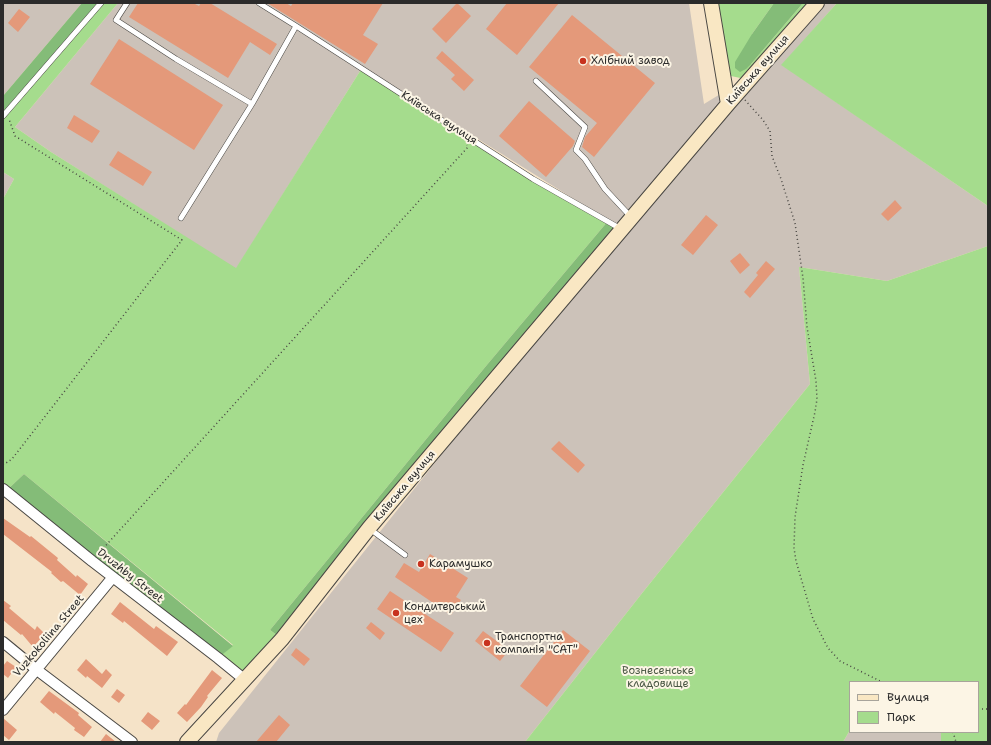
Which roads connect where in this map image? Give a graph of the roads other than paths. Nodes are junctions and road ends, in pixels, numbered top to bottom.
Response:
1 (101, 3) edge
2 (127, 3) edge
3 (259, 3) edge
4 (711, 3) edge
5 (817, 3) edge
6 (296, 26) junction
7 (536, 81) dead end
8 (252, 104) junction
9 (728, 104) junction
10 (5, 114) edge
11 (632, 217) junction
12 (181, 218) dead end
13 (622, 229) junction
14 (3, 488) edge
15 (369, 528) junction
16 (405, 555) dead end
17 (113, 577) junction
18 (3, 642) edge
19 (37, 670) junction
20 (245, 680) junction
21 (3, 710) edge
22 (132, 742) edge
23 (187, 742) edge

1 - 10 lane
2 - 8 lane
3 - 6 lane, Київська вулиця
4 - 9 main road
5 - 9 main road, Київська вулиця
6 - 8 lane
6 - 13 lane, Київська вулиця
7 - 11 lane
8 - 12 lane
9 - 11 main road, Київська вулиця
11 - 13 main road, Київська вулиця
13 - 15 main road, Київська вулиця
14 - 17 street, Druzhby Street
15 - 16 lane
15 - 20 main road, Київська вулиця
17 - 19 street, Vuzkokoliina Street
17 - 20 street, Druzhby Street
18 - 19 street
19 - 21 street, Vuzkokoliina Street
19 - 22 street
20 - 23 main road, Київська вулиця

